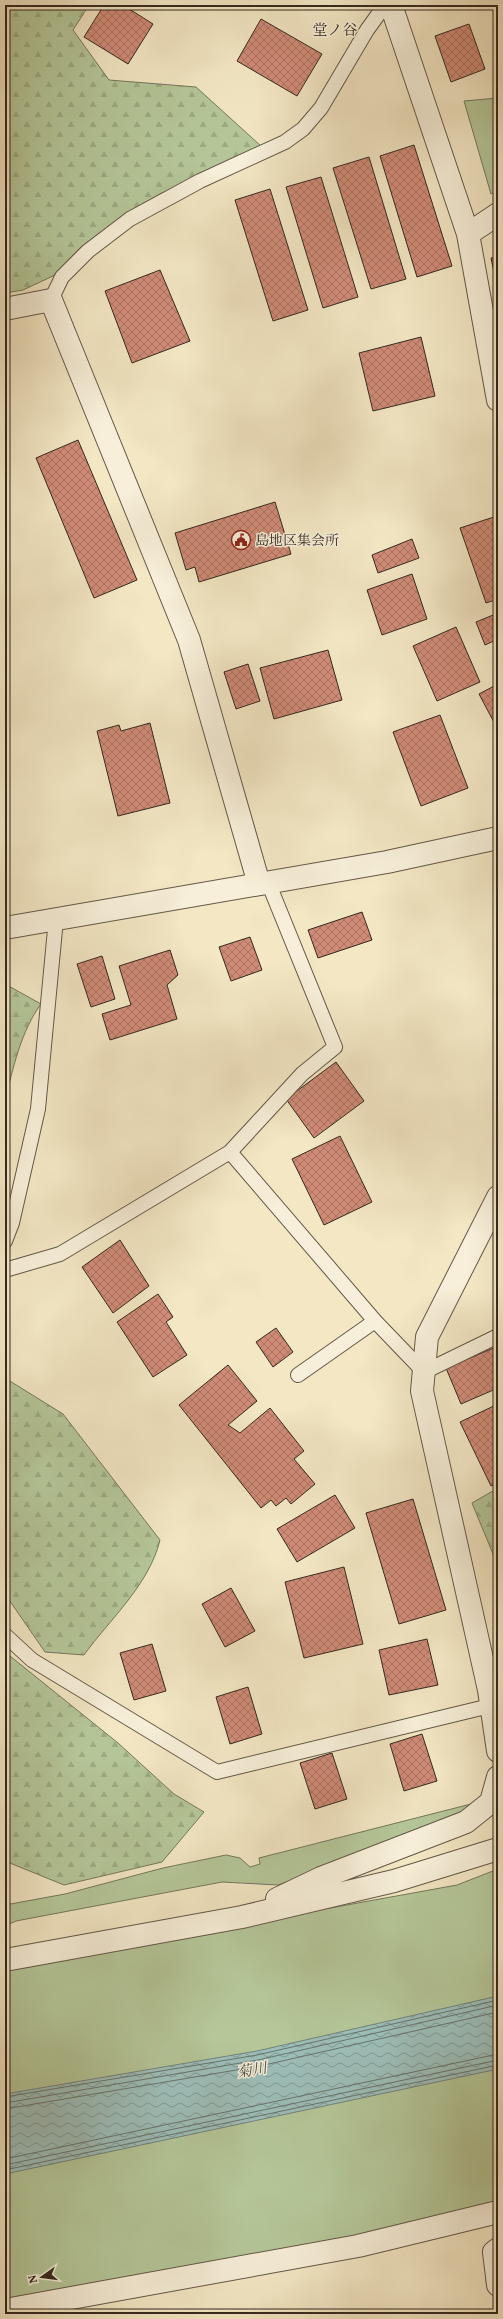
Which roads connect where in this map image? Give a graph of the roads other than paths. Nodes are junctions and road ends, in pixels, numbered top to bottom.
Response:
1 (385, 5) edge
2 (391, 5) edge
3 (498, 214) edge
4 (468, 234) junction
5 (51, 300) junction
6 (5, 309) edge
7 (498, 400) edge
8 (498, 838) edge
9 (264, 883) junction
10 (56, 919) junction
11 (5, 928) edge
12 (230, 1152) junction
13 (498, 1197) edge
14 (5, 1241) edge
15 (5, 1270) edge
16 (376, 1321) junction
17 (498, 1336) edge
18 (424, 1372) junction
19 (298, 1375) dead end
20 (5, 1635) edge
21 (495, 1704) edge
22 (498, 1751) edge
23 (498, 1777) edge
24 (498, 1849) edge
25 (242, 1916) junction
26 (5, 1960) edge
27 (498, 2212) edge
28 (498, 2249) edge
29 (498, 2282) edge
30 (498, 2285) edge
31 (5, 2310) edge

1 - 5 lane
2 - 4 street
3 - 4 street
4 - 7 street
5 - 6 street
5 - 9 street
8 - 9 street
9 - 10 street
9 - 12 lane
10 - 11 street
10 - 14 lane
12 - 15 lane
12 - 16 lane
13 - 18 street
16 - 18 lane
16 - 19 lane
17 - 18 lane
18 - 21 street
20 - 21 lane
21 - 22 street
23 - 25 street
24 - 25 street
25 - 26 street
27 - 31 street
28 - 29 street
29 - 30 street

